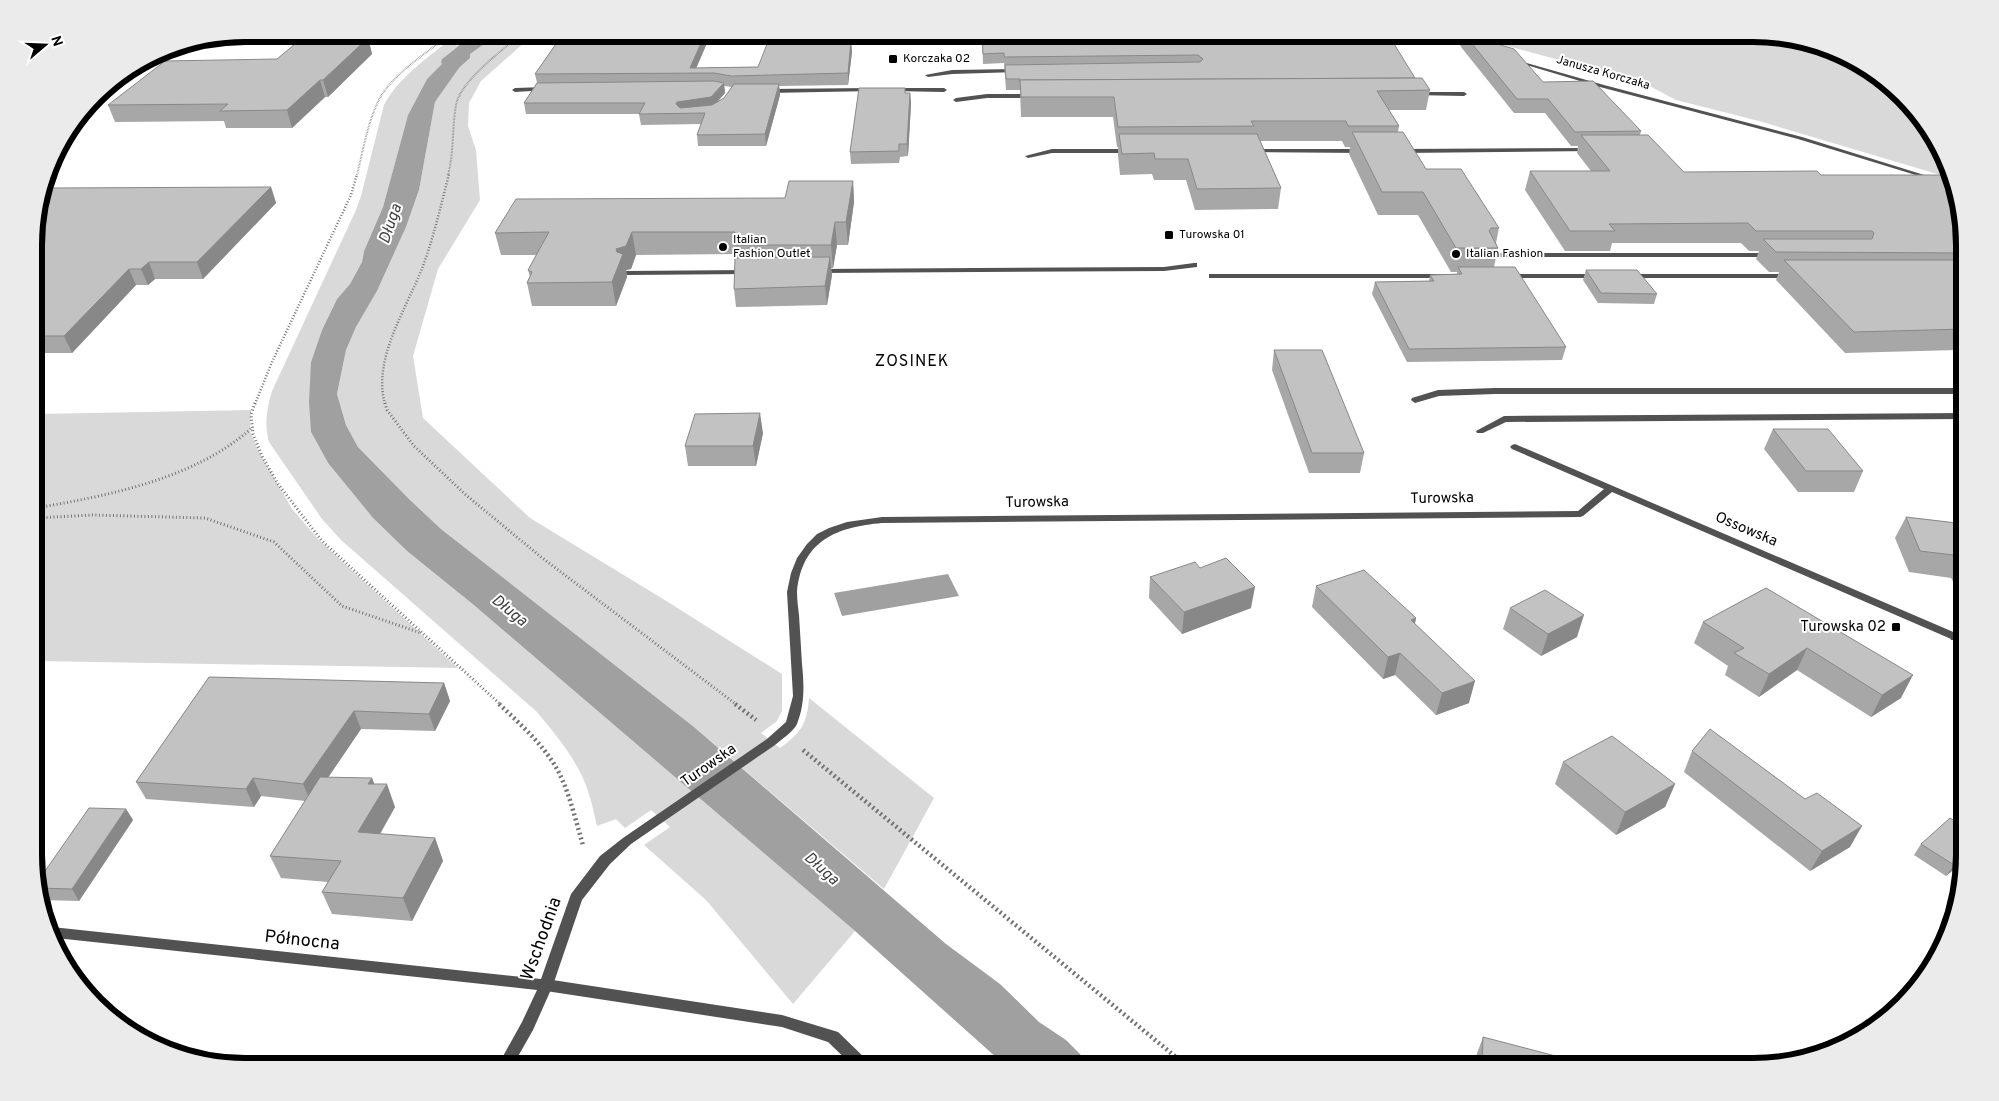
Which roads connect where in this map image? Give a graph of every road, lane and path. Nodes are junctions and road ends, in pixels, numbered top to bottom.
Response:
1 (440, 42) edge
2 (479, 42) edge
3 (529, 42) edge
4 (1457, 42) edge
5 (511, 43) junction
6 (1482, 50) edge
7 (1508, 58) edge
8 (1027, 70) edge
9 (928, 75) dead end
10 (555, 89) edge
11 (515, 90) dead end
12 (880, 90) edge
13 (890, 90) edge
14 (944, 90) dead end
15 (762, 91) edge
16 (1404, 94) edge
17 (1464, 94) dead end
18 (1037, 96) edge
19 (956, 100) dead end
20 (1595, 150) edge
21 (1141, 151) edge
22 (1239, 151) edge
23 (1368, 151) edge
24 (1397, 151) edge
25 (1028, 156) dead end
26 (1940, 181) edge
27 (1783, 255) edge
28 (1493, 263) edge
29 (1194, 264) dead end
30 (755, 272) edge
31 (805, 272) edge
32 (626, 273) dead end
33 (1212, 276) dead end
34 (1451, 276) edge
35 (1501, 276) edge
36 (1609, 276) edge
37 (1619, 276) edge
38 (1797, 276) edge
39 (1956, 391) edge
40 (1414, 400) dead end
41 (1956, 416) edge
42 (253, 427) junction
43 (1480, 431) dead end
44 (1515, 447) dead end
45 (1611, 488) junction
46 (42, 507) edge
47 (42, 518) edge
48 (424, 634) junction
49 (1956, 637) edge
50 (784, 732) junction
51 (658, 820) joint
52 (592, 876) junction
53 (58, 932) edge
54 (546, 985) junction
55 (509, 1058) edge
56 (855, 1058) edge
57 (1177, 1058) edge

1 - 42 path
2 - 5 path
3 - 5 path
4 - 6 street
5 - 50 path
7 - 26 street, Janusza Korczaka
8 - 9 street
10 - 11 street
12 - 15 street
13 - 14 street
16 - 17 street
18 - 19 street
20 - 24 street
21 - 25 street
22 - 23 street
27 - 28 street
29 - 31 street
30 - 32 street
33 - 34 street
35 - 36 street
37 - 38 street
39 - 40 street
41 - 43 street
42 - 46 path
42 - 48 path
44 - 45 street, Ossowska
45 - 49 street, Ossowska
45 - 50 street, Turowska
47 - 48 path
48 - 52 path
50 - 51 street, Turowska
50 - 57 path
51 - 52 street, Wschodnia
52 - 54 street, Wschodnia
53 - 54 street, Północna
54 - 55 street, Wschodnia
54 - 56 street, Północna

